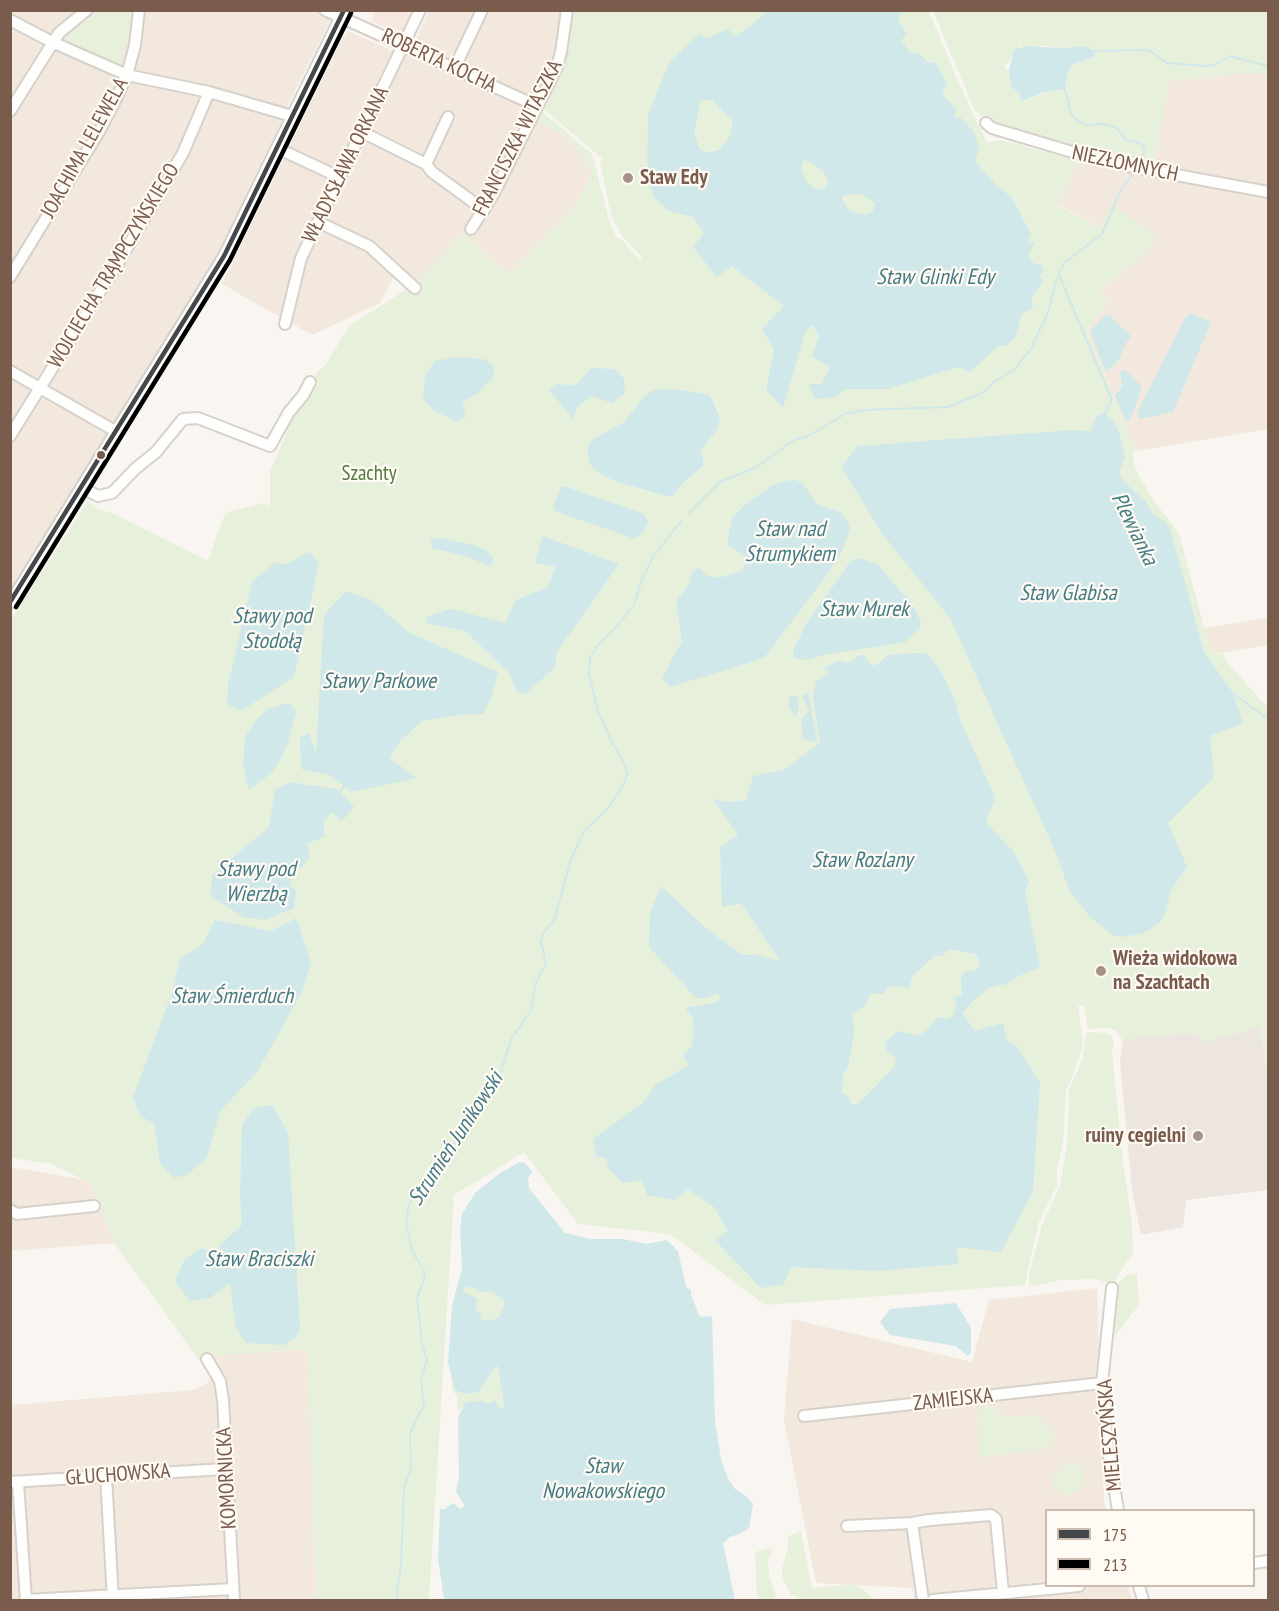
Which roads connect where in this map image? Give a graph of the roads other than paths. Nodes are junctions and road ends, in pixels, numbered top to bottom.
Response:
1 (87, 10) edge
2 (139, 10) edge
3 (325, 10) edge
4 (420, 10) edge
5 (482, 10) edge
6 (567, 10) edge
7 (342, 14) edge
8 (10, 20) edge
9 (52, 42) junction
10 (404, 45) junction
11 (454, 69) junction
12 (127, 75) junction
13 (209, 92) junction
14 (537, 106) junction
15 (10, 111) edge
16 (292, 116) junction
17 (448, 117) dead end
18 (986, 123) dead end
19 (362, 132) junction
20 (277, 148) junction
21 (426, 164) junction
22 (339, 177) junction
23 (1269, 192) edge
24 (484, 210) junction
25 (318, 222) junction
26 (471, 229) dead end
27 (10, 277) edge
28 (415, 288) dead end
29 (285, 324) dead end
30 (10, 371) edge
31 (310, 382) dead end
32 (40, 388) junction
33 (117, 432) junction
34 (10, 436) edge
35 (82, 488) junction
36 (10, 603) edge
37 (94, 1206) dead end
38 (10, 1210) edge
39 (1112, 1288) dead end
40 (207, 1359) dead end
41 (1102, 1383) junction
42 (804, 1416) dead end
43 (225, 1469) junction
44 (106, 1476) junction
45 (14, 1482) edge
46 (1118, 1509) edge
47 (912, 1523) junction
48 (847, 1526) dead end
49 (1066, 1587) edge
50 (1002, 1592) junction
51 (234, 1595) edge
52 (112, 1598) edge
53 (25, 1600) edge
54 (923, 1600) edge
55 (933, 1600) edge

1 - 9 street
2 - 12 street, JOACHIMA LELEWELA
3 - 7 street, ROBERTA KOCHA
4 - 10 street, WŁADYSŁAWA ORKANA
5 - 11 street
6 - 14 street, FRANCISZKA WITASZKA
7 - 10 street, ROBERTA KOCHA
7 - 16 street
8 - 9 street
9 - 12 street
9 - 15 street
10 - 11 street, ROBERTA KOCHA
10 - 19 street, WŁADYSŁAWA ORKANA
11 - 14 street, ROBERTA KOCHA
12 - 13 street
12 - 27 street, JOACHIMA LELEWELA
13 - 16 street
13 - 32 street, WOJCIECHA TRĄMPCZYŃSKIEGO
14 - 24 street, FRANCISZKA WITASZKA
16 - 20 street
17 - 21 street
18 - 23 street, NIEZŁOMNYCH
19 - 21 street
19 - 22 street, WŁADYSŁAWA ORKANA
20 - 22 street
20 - 33 street
21 - 24 street
22 - 25 street, WŁADYSŁAWA ORKANA
24 - 26 street, FRANCISZKA WITASZKA
25 - 28 street
25 - 29 street, WŁADYSŁAWA ORKANA
30 - 32 street
31 - 35 street
32 - 33 street
32 - 34 street, WOJCIECHA TRĄMPCZYŃSKIEGO
33 - 35 street
35 - 36 street
37 - 38 street
39 - 41 street, MIELESZYŃSKA
40 - 43 street, KOMORNICKA
41 - 42 street, ZAMIEJSKA
41 - 46 street, MIELESZYŃSKA
43 - 44 street, GŁUCHOWSKA
43 - 51 street, KOMORNICKA
44 - 45 street, GŁUCHOWSKA
44 - 52 street
45 - 53 street
47 - 48 street
47 - 50 street
47 - 54 street
49 - 50 street
50 - 55 street
51 - 52 street
52 - 53 street

